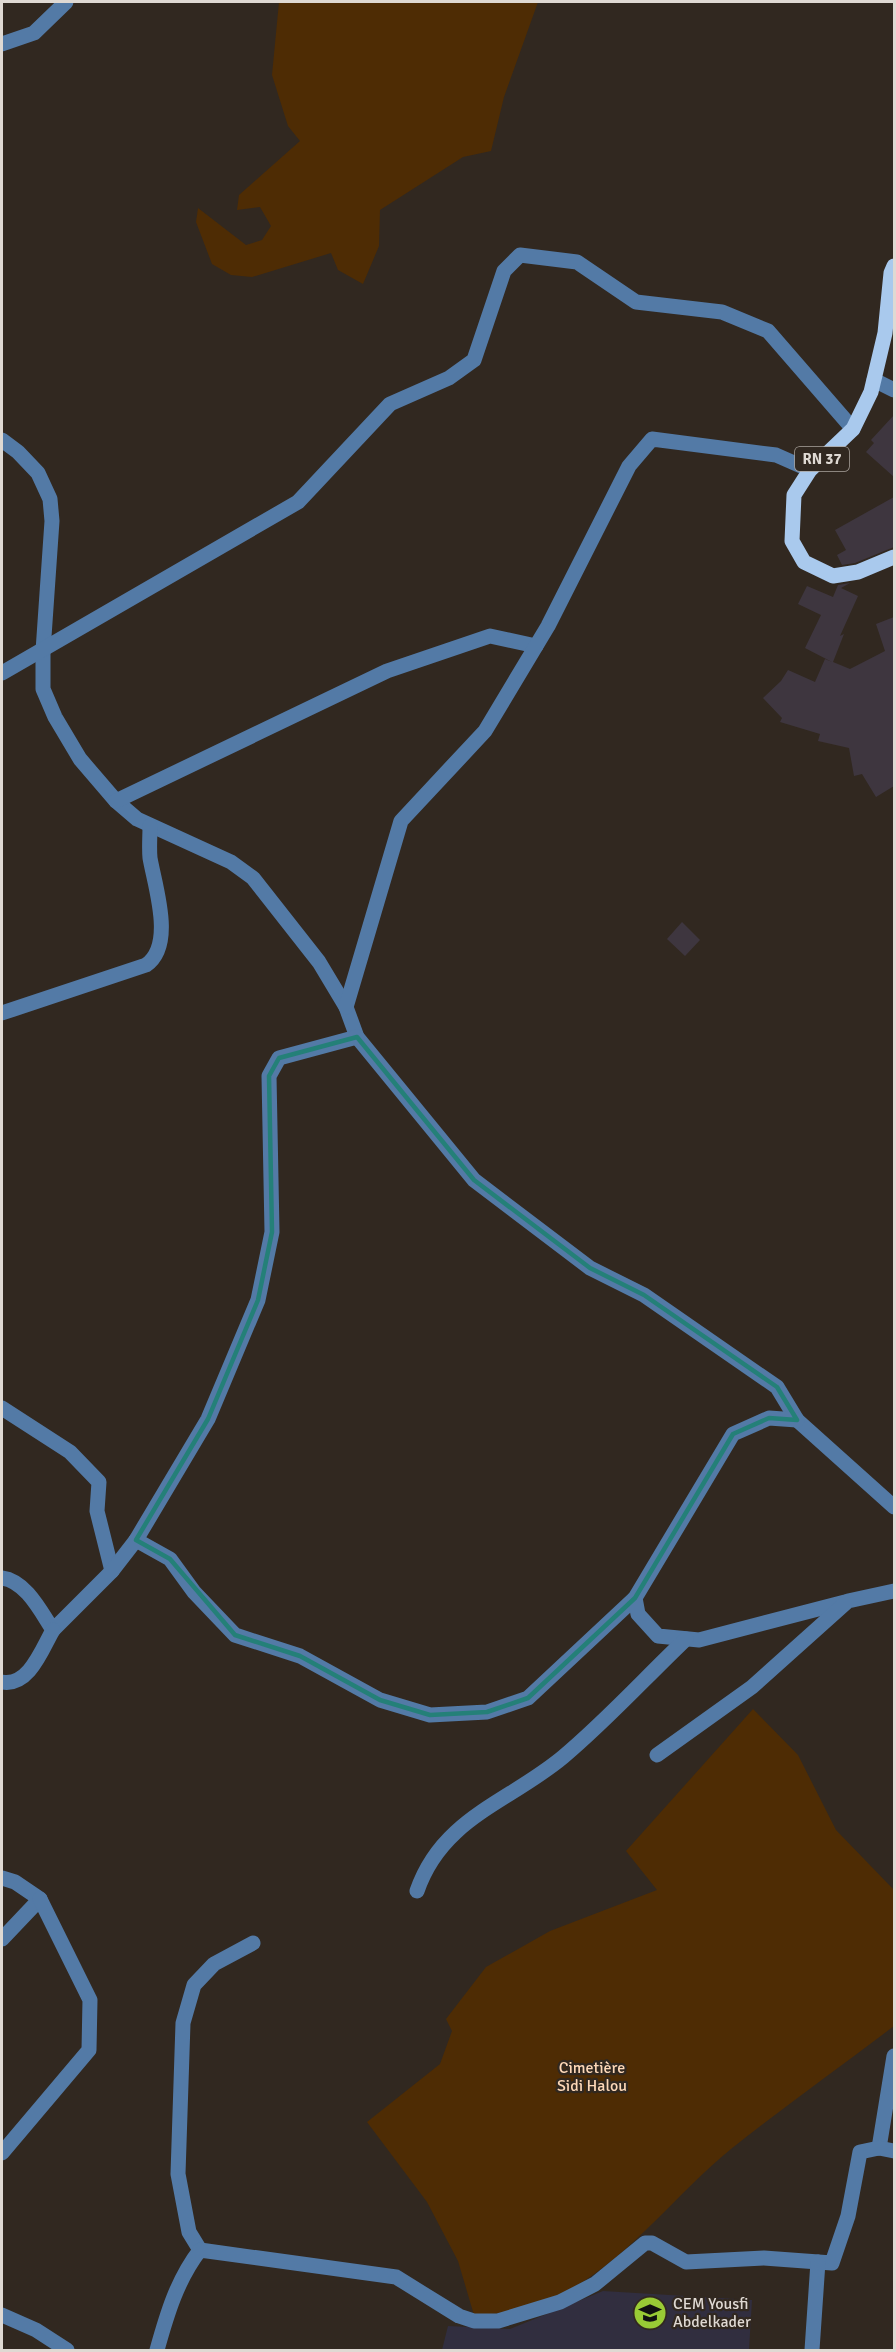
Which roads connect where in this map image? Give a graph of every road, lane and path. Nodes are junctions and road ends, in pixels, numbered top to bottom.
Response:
1 (66, 2) edge
2 (2, 44) edge
3 (894, 266) edge
4 (890, 332) edge
5 (874, 380) junction
6 (894, 390) edge
7 (853, 429) junction
8 (2, 440) edge
9 (810, 470) junction
10 (894, 557) edge
11 (536, 646) junction
12 (43, 651) junction
13 (2, 674) edge
14 (116, 801) junction
15 (150, 825) junction
16 (346, 1007) junction
17 (2, 1013) edge
18 (357, 1037) junction
19 (2, 1408) edge
20 (797, 1420) junction
21 (894, 1508) edge
22 (136, 1540) junction
23 (112, 1571) junction
24 (2, 1578) edge
25 (894, 1591) edge
26 (635, 1598) junction
27 (848, 1601) junction
28 (53, 1630) junction
29 (686, 1639) junction
30 (2, 1682) edge
31 (657, 1755) dead end
32 (2, 1878) edge
33 (417, 1891) dead end
34 (40, 1899) junction
35 (2, 1939) edge
36 (253, 1943) dead end
37 (894, 2056) edge
38 (887, 2149) edge
39 (2, 2153) edge
40 (200, 2250) junction
41 (818, 2262) junction
42 (2, 2315) edge
43 (67, 2350) edge
44 (157, 2350) edge
45 (812, 2350) edge

1 - 2 street
3 - 4 main road, RN 37
4 - 5 main road, RN 37
5 - 6 street
5 - 7 main road, RN 37
7 - 9 main road, RN 37
7 - 12 street
8 - 12 street
9 - 10 main road, RN 37
9 - 11 street
11 - 14 street
11 - 16 street
12 - 13 street
12 - 14 street
14 - 15 street
15 - 16 street
15 - 17 street
16 - 18 street
18 - 20 street
18 - 22 street
19 - 23 street
20 - 21 street
20 - 26 street
22 - 23 street
22 - 26 street
23 - 28 street
24 - 28 street
25 - 27 street
26 - 29 street
27 - 29 street
27 - 31 street
28 - 30 street
29 - 33 street
32 - 34 street
34 - 35 street
34 - 39 street
36 - 40 street
37 - 38 street
38 - 41 street
40 - 41 street
40 - 44 street
41 - 45 street
42 - 43 street

